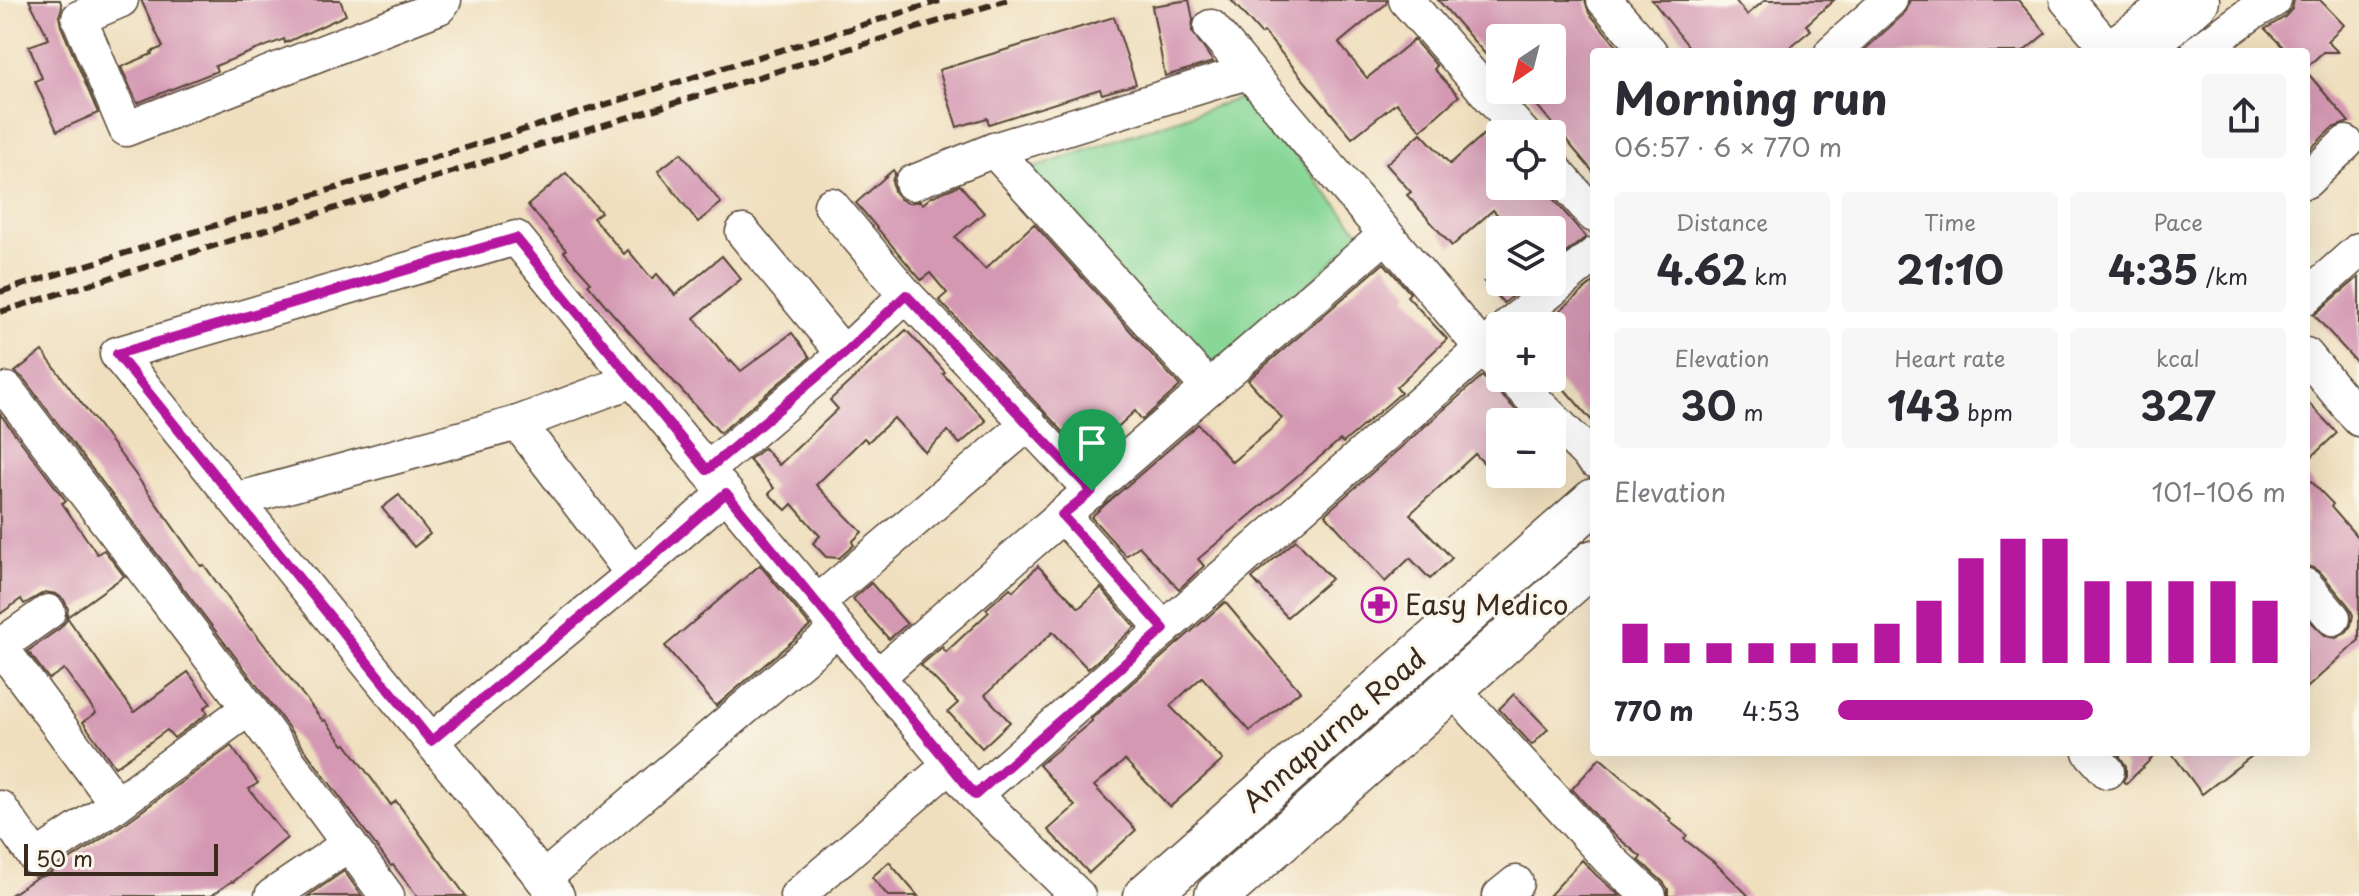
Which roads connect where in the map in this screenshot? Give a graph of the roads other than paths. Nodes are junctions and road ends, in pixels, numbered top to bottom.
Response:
1 (121, 0) edge
2 (444, 0) edge
3 (1406, 0) edge
4 (1890, 0) edge
5 (2067, 0) edge
6 (2175, 0) edge
7 (2197, 0) edge
8 (2274, 0) edge
9 (1620, 6) edge
10 (1211, 27) dead end
11 (1647, 48) edge
12 (1836, 48) edge
13 (2113, 48) edge
14 (2119, 48) edge
15 (2121, 48) edge
16 (2203, 48) edge
17 (1247, 72) junction
18 (1511, 120) edge
19 (2346, 143) dead end
20 (994, 150) junction
21 (2310, 177) edge
22 (912, 183) dead end
23 (1566, 183) edge
24 (831, 205) dead end
25 (1590, 210) edge
26 (743, 232) dead end
27 (1386, 235) junction
28 (2359, 250) edge
29 (1590, 258) edge
30 (2310, 293) edge
31 (906, 295) junction
32 (1525, 312) edge
33 (1486, 341) edge
34 (844, 354) junction
35 (1486, 356) edge
36 (2310, 360) edge
37 (633, 380) junction
38 (1208, 387) junction
39 (0, 392) edge
40 (1526, 392) edge
41 (2359, 419) edge
42 (518, 423) junction
43 (1029, 423) junction
44 (1590, 456) edge
45 (716, 481) junction
46 (1092, 491) junction
47 (236, 500) junction
48 (1590, 505) edge
49 (1062, 515) junction
50 (1590, 566) edge
51 (633, 574) junction
52 (2310, 591) edge
53 (817, 603) junction
54 (48, 612) dead end
55 (2333, 618) dead end
56 (838, 629) junction
57 (1164, 629) junction
58 (0, 646) edge
59 (878, 676) junction
60 (1453, 689) junction
61 (249, 708) junction
62 (431, 741) junction
63 (950, 765) junction
64 (975, 795) junction
65 (117, 804) junction
66 (0, 808) edge
67 (349, 844) junction
68 (550, 888) edge
69 (272, 896) edge
70 (387, 896) edge
71 (797, 896) edge
72 (1078, 896) edge
73 (1146, 896) edge
74 (1217, 896) edge
75 (1649, 896) edge

1 - 2 street
3 - 18 street
4 - 12 street
5 - 13 street
6 - 14 street
7 - 15 main road
8 - 16 street
9 - 11 street
10 - 17 street
17 - 20 street
17 - 27 street
19 - 21 street
20 - 22 street
20 - 38 street
23 - 25 street
24 - 31 street
26 - 34 street
27 - 33 street
27 - 38 street
28 - 30 street
29 - 32 street
31 - 34 street
31 - 43 street
34 - 45 street
35 - 57 street
36 - 41 street
37 - 42 street
37 - 45 street
37 - 47 street
38 - 46 street
39 - 61 street
40 - 44 street
42 - 47 street
42 - 51 street
43 - 46 street
43 - 53 street
45 - 51 street
45 - 53 street
46 - 49 street
47 - 62 street
48 - 73 main road, Annapurna Road
49 - 57 street
49 - 59 street
50 - 60 main road, Annapurna Road
51 - 62 street
52 - 55 street
53 - 56 street
54 - 58 street
56 - 59 street
56 - 68 street
57 - 64 street
58 - 65 street
59 - 63 street
60 - 74 main road, Annapurna Road
60 - 75 street
61 - 65 street
61 - 67 street
62 - 68 street
63 - 64 street
63 - 71 street
64 - 72 street
65 - 66 street
67 - 69 street
67 - 70 street

